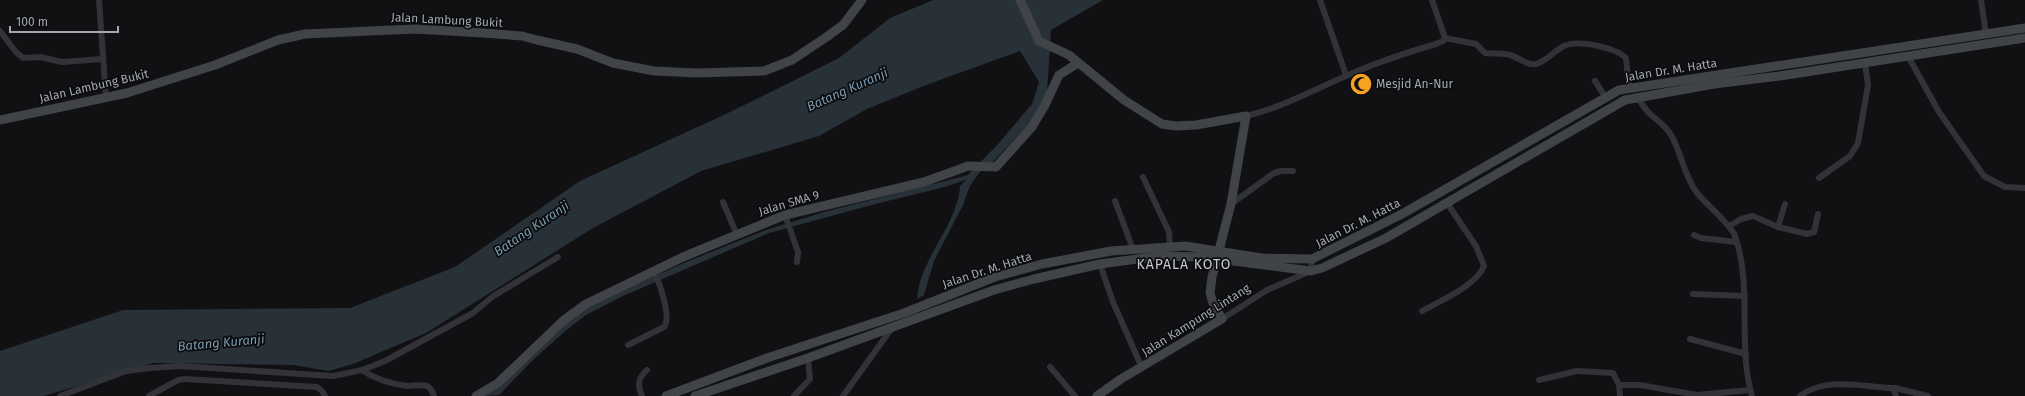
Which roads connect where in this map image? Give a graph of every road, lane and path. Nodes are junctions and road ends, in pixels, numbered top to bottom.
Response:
1 (99, 0) edge
2 (862, 0) edge
3 (1020, 0) edge
4 (1320, 0) edge
5 (1432, 0) edge
6 (1981, 0) edge
7 (2025, 28) edge
8 (0, 32) edge
9 (1986, 35) junction
10 (1445, 38) junction
11 (2025, 38) edge
12 (1962, 43) junction
13 (1848, 56) junction
14 (1908, 56) junction
15 (102, 59) junction
16 (1078, 63) junction
17 (1865, 63) junction
18 (1849, 66) junction
19 (1346, 76) junction
20 (1595, 81) dead end
21 (1629, 88) junction
22 (1637, 97) junction
23 (106, 98) junction
24 (1606, 98) junction
25 (1246, 116) junction
26 (0, 120) edge
27 (1293, 171) dead end
28 (1468, 176) junction
29 (1143, 177) dead end
30 (1819, 178) dead end
31 (1473, 186) junction
32 (2025, 188) edge
33 (1115, 201) dead end
34 (723, 202) dead end
35 (1447, 203) junction
36 (1231, 204) junction
37 (1785, 204) dead end
38 (1818, 214) dead end
39 (786, 218) junction
40 (1729, 226) junction
41 (1778, 227) junction
42 (737, 234) junction
43 (1694, 236) dead end
44 (1736, 242) junction
45 (1170, 247) junction
46 (1133, 249) junction
47 (1218, 255) junction
48 (558, 257) dead end
49 (1312, 259) junction
50 (797, 262) dead end
51 (1100, 264) junction
52 (1311, 271) junction
53 (656, 276) junction
54 (1693, 294) dead end
55 (1745, 296) junction
56 (1422, 311) dead end
57 (1222, 319) junction
58 (892, 328) junction
59 (1690, 339) dead end
60 (628, 345) dead end
61 (1746, 354) junction
62 (808, 358) junction
63 (1050, 367) dead end
64 (1142, 368) junction
65 (362, 370) junction
66 (647, 370) dead end
67 (1539, 380) dead end
68 (1620, 385) junction
69 (1895, 388) junction
70 (1751, 393) edge
71 (60, 396) edge
72 (149, 396) edge
73 (325, 396) edge
74 (434, 396) edge
75 (476, 396) edge
76 (642, 396) edge
77 (666, 396) edge
78 (695, 396) edge
79 (794, 396) edge
80 (843, 396) edge
81 (1075, 396) edge
82 (1097, 396) edge
83 (1620, 396) edge
84 (1800, 396) edge
85 (1896, 396) edge
86 (1928, 396) edge

1 - 15 street
2 - 23 main road, Jalan Lambung Bukit
3 - 16 main road
4 - 19 street
5 - 10 street
6 - 9 street
7 - 9 main road, Jalan Dr. M. Hatta
8 - 15 street
9 - 12 main road, Jalan Dr. M. Hatta
10 - 19 street
10 - 21 street
11 - 12 main road, Jalan Dr. M. Hatta
12 - 13 main road, Jalan Dr. M. Hatta
12 - 14 main road, Jalan Dr. M. Hatta
13 - 18 main road
13 - 21 main road, Jalan Dr. M. Hatta
14 - 17 main road, Jalan Dr. M. Hatta
14 - 32 street
15 - 23 street
16 - 25 main road
16 - 39 main road, Jalan SMA 9
17 - 18 main road, Jalan Dr. M. Hatta
17 - 30 street
18 - 22 main road, Jalan Dr. M. Hatta
19 - 25 street
20 - 24 street
21 - 24 main road, Jalan Dr. M. Hatta
22 - 31 main road, Jalan Dr. M. Hatta
22 - 40 street
23 - 26 main road, Jalan Lambung Bukit
24 - 28 main road, Jalan Dr. M. Hatta
25 - 36 main road
27 - 36 street
28 - 31 main road
28 - 49 main road, Jalan Dr. M. Hatta
29 - 45 street
31 - 35 main road, Jalan Dr. M. Hatta
33 - 46 street
34 - 42 street
35 - 52 main road, Jalan Dr. M. Hatta
35 - 56 street
36 - 47 main road
37 - 41 street
38 - 41 street
39 - 42 main road, Jalan SMA 9
39 - 50 street
40 - 41 street
40 - 44 street
42 - 53 main road, Jalan SMA 9
43 - 44 street
44 - 55 street
45 - 46 main road, Jalan Dr. M. Hatta
45 - 47 main road, Jalan Dr. M. Hatta
46 - 77 main road, Jalan Dr. M. Hatta
47 - 49 main road, Jalan Dr. M. Hatta
47 - 51 main road, Jalan Dr. M. Hatta
47 - 52 main road, Jalan Dr. M. Hatta
47 - 57 main road
48 - 65 street
49 - 52 street
51 - 58 main road, Jalan Dr. M. Hatta
51 - 64 street
52 - 57 street, Jalan Kampung Lintang
53 - 60 street
53 - 75 main road, Jalan SMA 9
54 - 55 street
55 - 61 street
57 - 64 main road, Jalan Kampung Lintang
58 - 62 main road, Jalan Dr. M. Hatta
58 - 80 street
59 - 61 street
61 - 70 street
62 - 78 main road, Jalan Dr. M. Hatta
62 - 79 street
63 - 81 street
64 - 82 main road, Jalan Kampung Lintang
65 - 71 street
65 - 74 street
66 - 76 street
67 - 68 street
68 - 70 street
68 - 83 street
69 - 84 street
69 - 85 street
69 - 86 street
72 - 73 street

